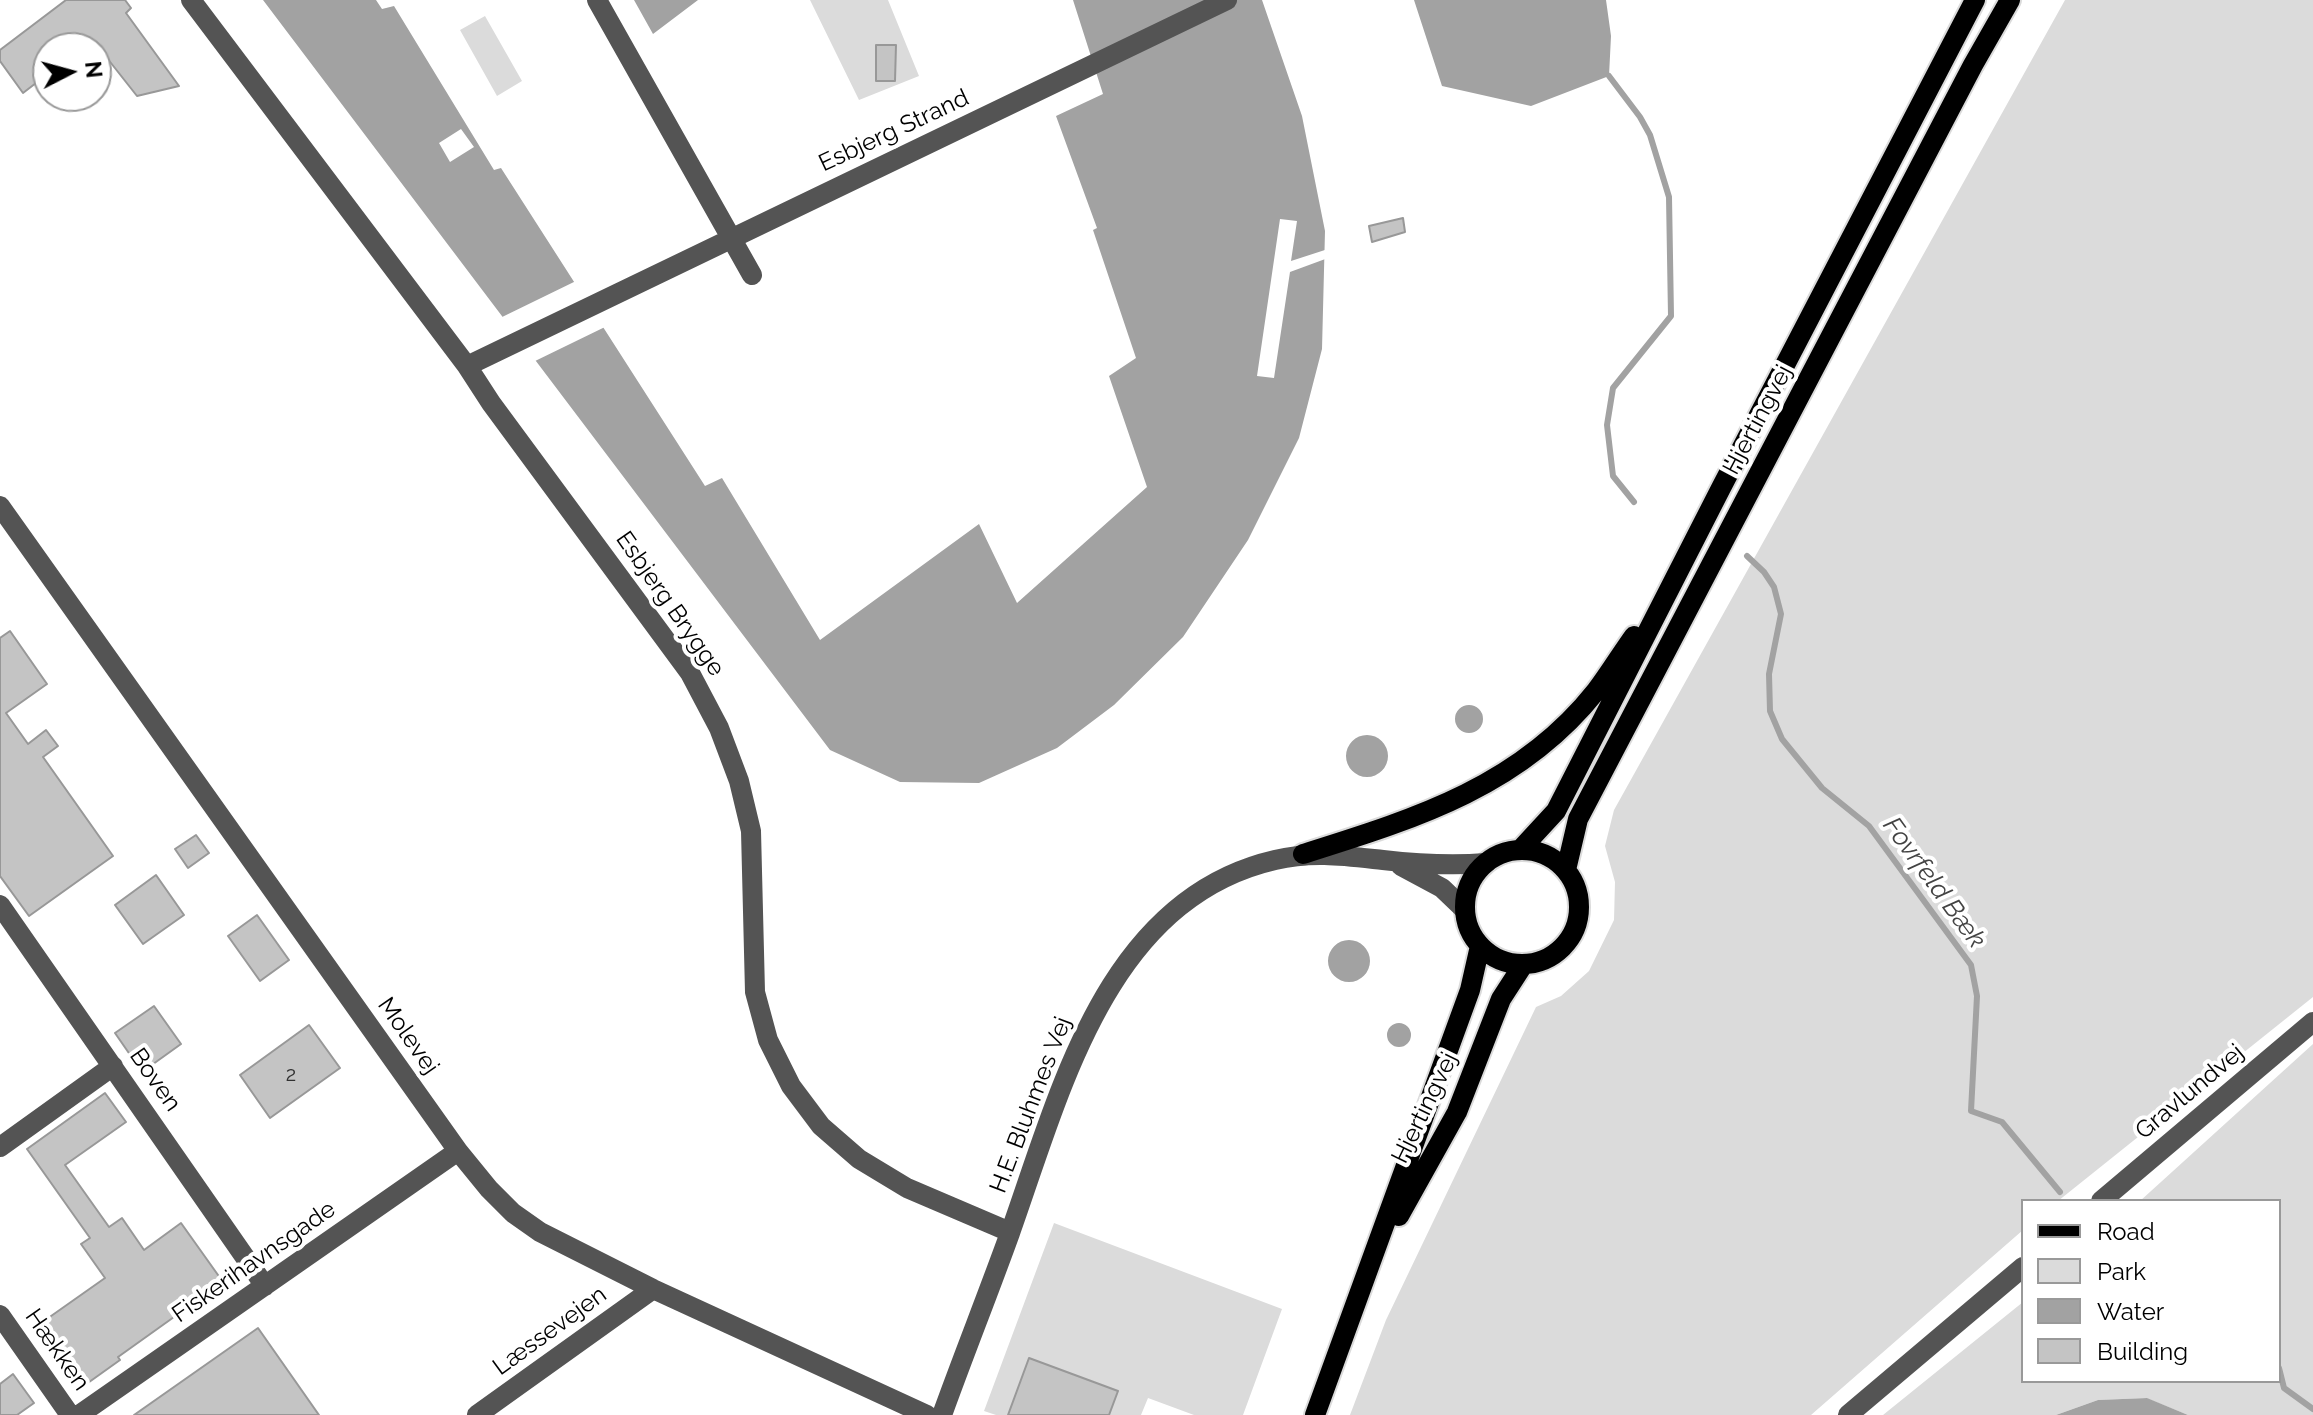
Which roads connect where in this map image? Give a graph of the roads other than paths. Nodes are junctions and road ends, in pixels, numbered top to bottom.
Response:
1 (191, 0) edge
2 (597, 0) edge
3 (1227, 0) edge
4 (1975, 0) edge
5 (2010, 0) edge
6 (731, 238) junction
7 (752, 275) dead end
8 (467, 366) junction
9 (1721, 488) junction
10 (4, 520) edge
11 (1520, 850) junction
12 (1303, 854) junction
13 (1386, 861) junction
14 (1486, 863) junction
15 (1566, 870) junction
16 (0, 905) edge
17 (1465, 910) junction
18 (1480, 946) junction
19 (1523, 965) junction
20 (2313, 1022) edge
21 (113, 1066) junction
22 (0, 1147) edge
23 (458, 1151) junction
24 (2103, 1199) edge
25 (1010, 1232) junction
26 (2021, 1269) edge
27 (1369, 1272) junction
28 (265, 1286) junction
29 (653, 1289) junction
30 (0, 1315) edge
31 (70, 1415) edge
32 (79, 1415) edge
33 (477, 1415) edge
34 (927, 1415) edge
35 (942, 1415) edge
36 (1315, 1415) edge
37 (1848, 1415) edge

1 - 8 street, Esbjerg Brygge
2 - 6 street
3 - 6 street, Esbjerg Strand
4 - 9 main road, Hjertingvej
5 - 15 main road, Hjertingvej
6 - 7 street
6 - 8 street, Esbjerg Strand
8 - 25 street, Esbjerg Brygge
9 - 11 main road, Hjertingvej
9 - 12 main road
10 - 23 street, Molevej
11 - 14 main road
11 - 15 main road
12 - 13 street, H.E. Bluhmes Vej
12 - 25 street, H.E. Bluhmes Vej
13 - 14 street, H.E. Bluhmes Vej
13 - 17 street, H.E. Bluhmes Vej
14 - 17 main road
15 - 19 main road
16 - 21 street, Boven
17 - 18 main road
18 - 19 main road
18 - 27 main road, Hjertingvej
19 - 27 main road, Hjertingvej
20 - 24 street, Gravlundvej
21 - 22 street
21 - 28 street, Boven
23 - 28 street, Fiskerihavnsgade
23 - 29 street, Molevej
25 - 35 street, H.E. Bluhmes Vej
26 - 37 street
27 - 36 main road, Hjertingvej
28 - 32 street, Fiskerihavnsgade
29 - 33 street, Læssevejen
29 - 34 street, Molevej
30 - 31 street, Hækken

